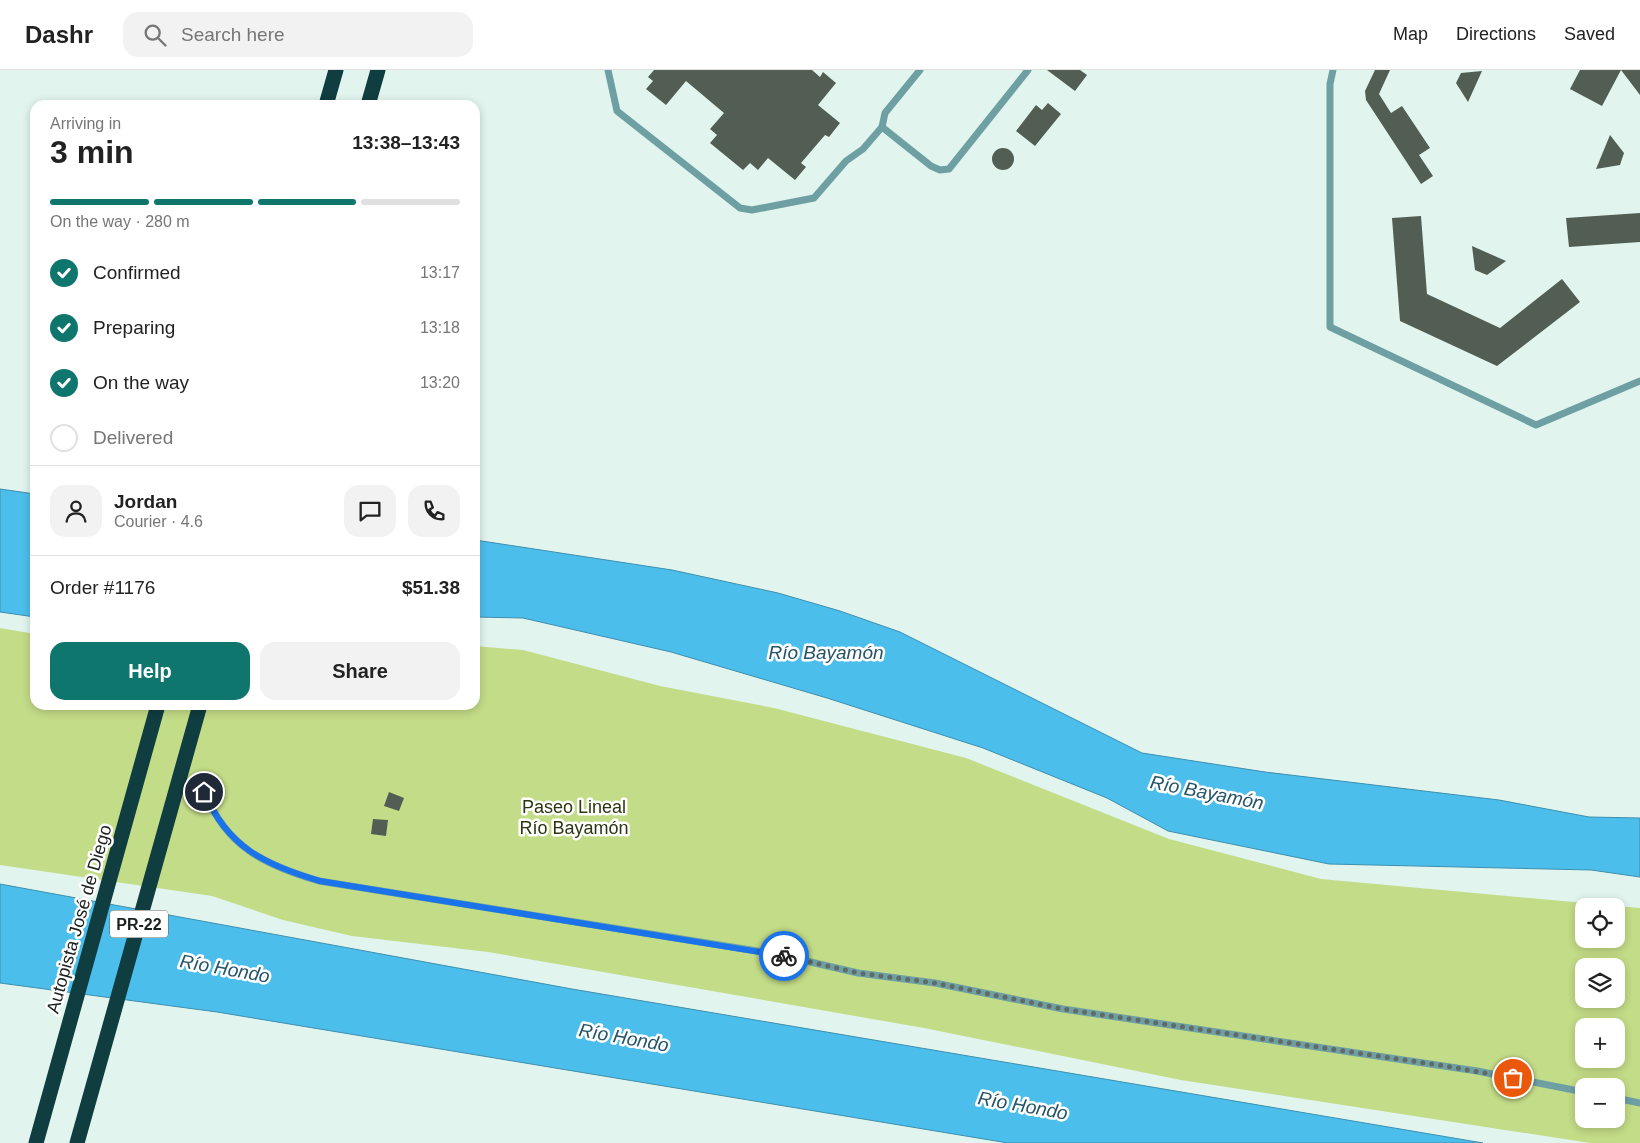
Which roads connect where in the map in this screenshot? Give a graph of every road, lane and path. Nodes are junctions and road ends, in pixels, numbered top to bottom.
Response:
1 (336, 70) edge
2 (378, 70) edge
3 (608, 70) edge
4 (920, 70) edge
5 (1028, 70) edge
6 (1333, 70) edge
7 (327, 100) edge
8 (369, 100) edge
9 (882, 127) junction
10 (1640, 381) edge
11 (157, 710) edge
12 (199, 710) edge
13 (204, 792) dead end
14 (1575, 1090) edge
15 (1625, 1100) edge
16 (1640, 1103) edge
17 (36, 1143) edge
18 (77, 1143) edge

1 - 7 highway
2 - 8 highway
3 - 9 lane
4 - 9 lane
5 - 9 lane
6 - 10 lane
11 - 17 highway, Autopista José de Diego / PR-22
12 - 18 highway, PR-22
13 - 14 lane
15 - 16 lane

